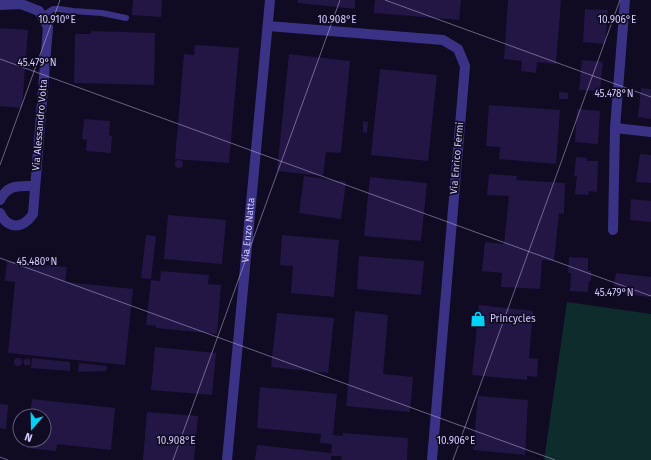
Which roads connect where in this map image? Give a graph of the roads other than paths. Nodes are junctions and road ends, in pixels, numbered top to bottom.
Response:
1 (270, 0) edge
2 (625, 0) edge
3 (0, 5) edge
4 (42, 16) junction
5 (126, 18) dead end
6 (268, 26) junction
7 (615, 128) junction
8 (651, 132) edge
9 (35, 186) junction
10 (0, 200) edge
11 (0, 213) edge
12 (613, 230) dead end
13 (227, 460) edge
14 (432, 460) edge

1 - 6 street, Via Enzo Natta
2 - 7 street
3 - 4 street
4 - 5 lane
4 - 9 street, Via Alessandro Volta
6 - 13 street, Via Enzo Natta
6 - 14 street, Via Enrico Fermi
7 - 8 street
7 - 12 street
9 - 10 street, Via Alessandro Volta
9 - 11 street, Via Alessandro Volta

